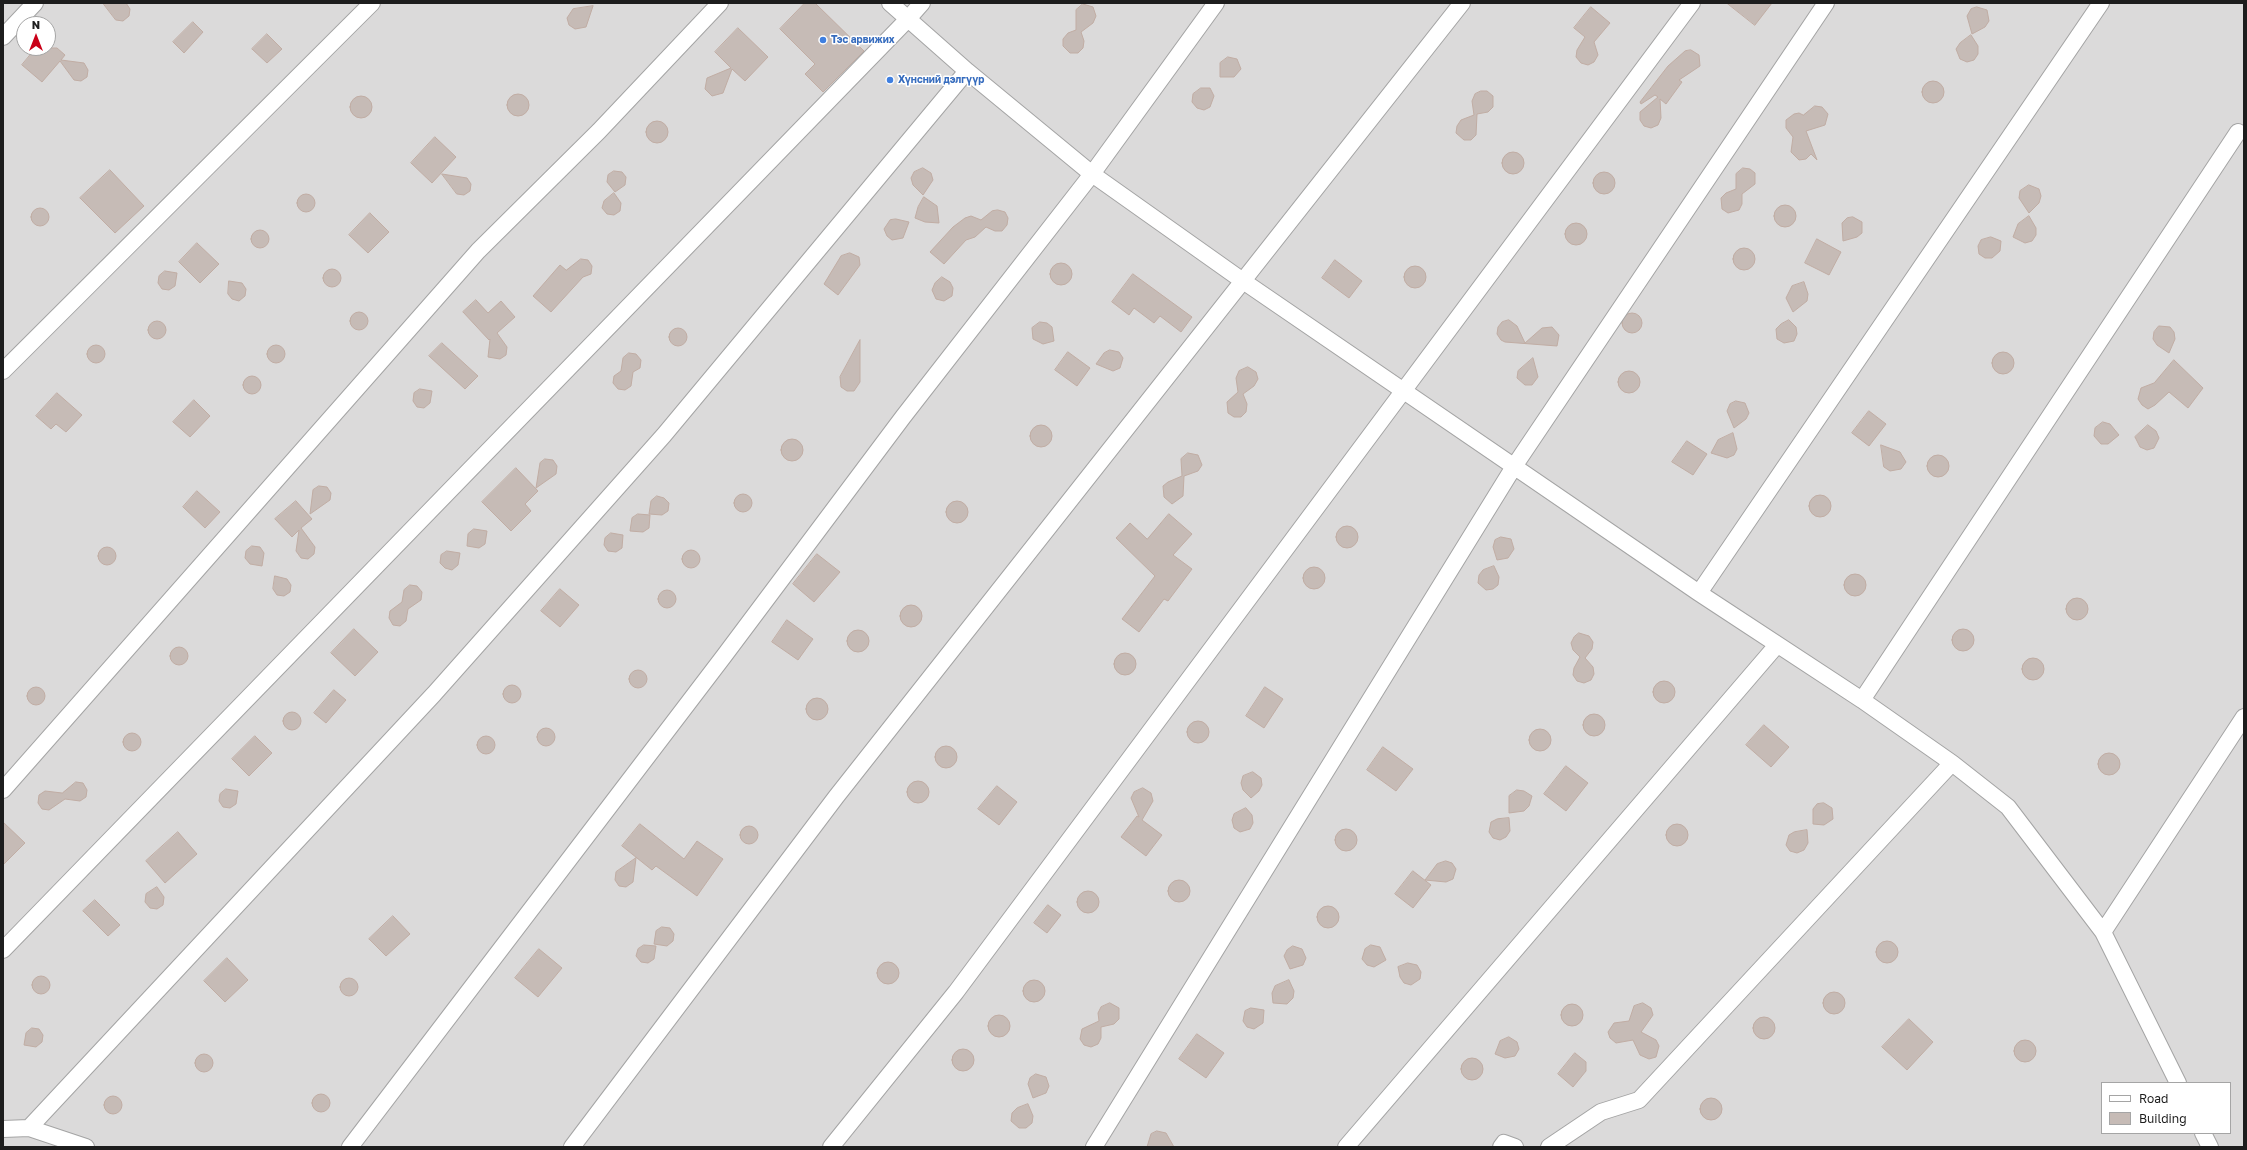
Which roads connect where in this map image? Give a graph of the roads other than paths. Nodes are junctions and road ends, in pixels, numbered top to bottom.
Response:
1 (35, 3) edge
2 (372, 3) edge
3 (720, 3) edge
4 (890, 3) edge
5 (922, 3) edge
6 (1216, 3) edge
7 (1462, 3) edge
8 (1692, 3) edge
9 (1826, 3) edge
10 (2102, 3) edge
11 (907, 20) junction
12 (3, 37) edge
13 (967, 72) junction
14 (2238, 132) dead end
15 (1092, 174) junction
16 (1243, 281) junction
17 (3, 371) edge
18 (1405, 391) junction
19 (1514, 465) junction
20 (1699, 593) junction
21 (1777, 645) junction
22 (1862, 700) junction
23 (2244, 717) edge
24 (1952, 763) junction
25 (3, 790) edge
26 (2103, 932) junction
27 (3, 950) edge
28 (2178, 1082) edge
29 (29, 1128) junction
30 (3, 1129) edge
31 (2204, 1134) edge
32 (86, 1147) edge
33 (350, 1147) edge
34 (572, 1147) edge
35 (832, 1147) edge
36 (1094, 1147) edge
37 (1346, 1147) edge
38 (1501, 1147) edge
39 (1515, 1147) edge
40 (1549, 1147) edge
41 (2210, 1147) edge

1 - 12 street
2 - 17 street
3 - 25 street
4 - 11 street
5 - 11 street
6 - 15 street
7 - 16 street
8 - 18 street
9 - 19 street
10 - 20 street
11 - 13 street
11 - 27 street
13 - 15 street
13 - 29 street
14 - 22 street
15 - 16 street
15 - 33 street
16 - 18 street
16 - 34 street
18 - 19 street
18 - 35 street
19 - 20 street
19 - 36 street
20 - 21 street
21 - 22 street
21 - 37 street
22 - 24 street
23 - 26 street
24 - 26 street
24 - 40 street
26 - 28 street
29 - 30 street
29 - 32 street
31 - 41 street
38 - 39 street

